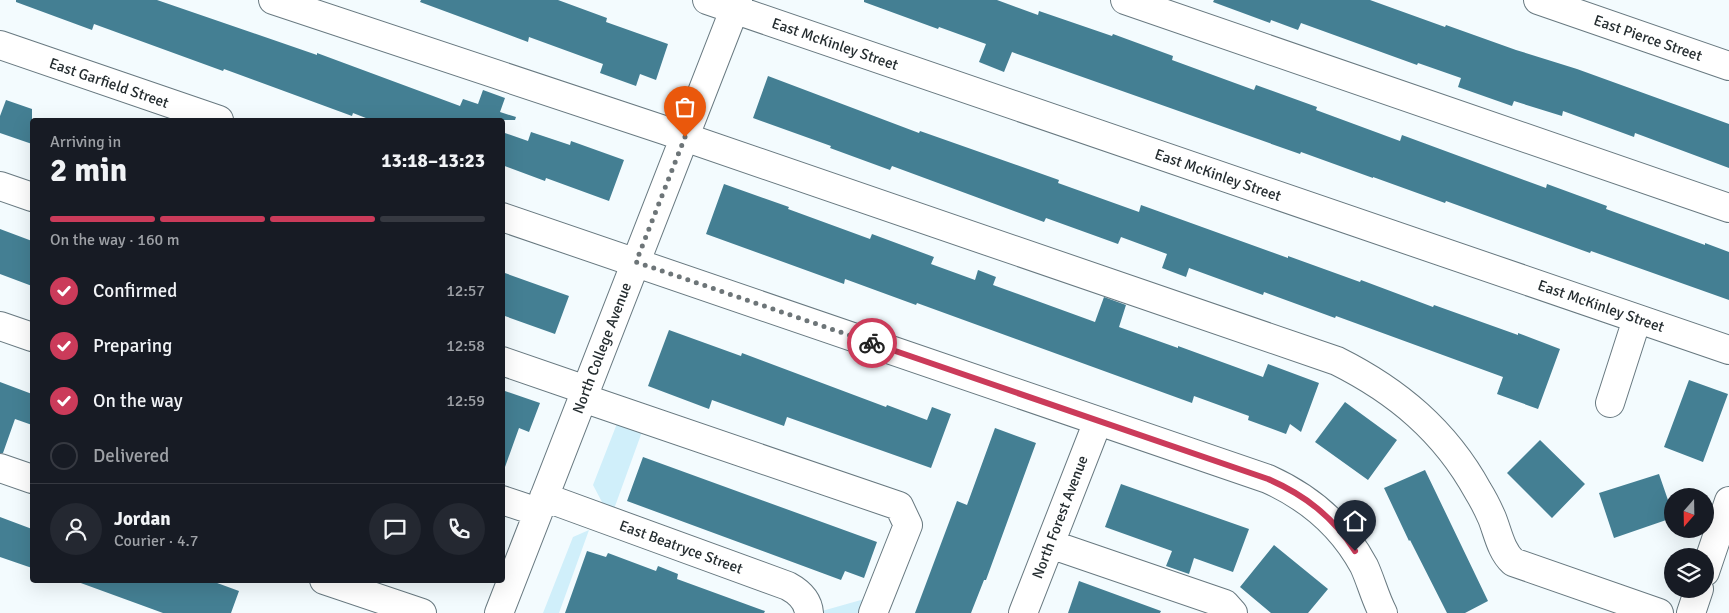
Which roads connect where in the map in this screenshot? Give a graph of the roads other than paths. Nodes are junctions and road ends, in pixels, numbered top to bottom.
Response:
1 (273, 0) edge
2 (707, 0) edge
3 (1124, 0) edge
4 (1538, 0) edge
5 (736, 5) edge
6 (0, 45) edge
7 (1729, 66) edge
8 (213, 118) edge
9 (685, 137) junction
10 (0, 186) edge
11 (30, 197) edge
12 (1729, 208) edge
13 (505, 218) edge
14 (636, 262) junction
15 (1637, 318) junction
16 (0, 326) edge
17 (30, 336) edge
18 (1729, 350) edge
19 (505, 362) edge
20 (584, 394) junction
21 (1610, 403) dead end
22 (1098, 420) junction
23 (0, 468) edge
24 (30, 478) edge
25 (505, 500) edge
26 (1729, 501) edge
27 (541, 504) junction
28 (1050, 544) junction
29 (1713, 548) edge
30 (333, 583) edge
31 (1696, 598) edge
32 (809, 610) edge
33 (422, 613) edge
34 (499, 613) edge
35 (873, 613) edge
36 (1023, 613) edge
37 (1233, 613) edge
38 (1383, 613) edge
39 (1659, 613) edge
40 (1691, 613) edge

1 - 9 street
2 - 5 street, East McKinley Street
3 - 12 street
4 - 7 street, East Pierce Street
5 - 9 street, North College Avenue
5 - 15 street, East McKinley Street
6 - 8 street, East Garfield Street
9 - 14 street, North College Avenue
9 - 39 street
10 - 11 street
13 - 14 street
14 - 20 street, North College Avenue
14 - 22 street
15 - 18 street, East McKinley Street
15 - 21 street
16 - 17 street
19 - 20 street
20 - 27 street, North College Avenue
20 - 35 street
22 - 28 street, North Forest Avenue
22 - 38 street
23 - 24 street
25 - 27 street, East Beatryce Street
26 - 29 street
27 - 32 street, East Beatryce Street
27 - 34 street, North College Avenue
28 - 36 street, North Forest Avenue
28 - 37 street
30 - 33 street
31 - 40 street

